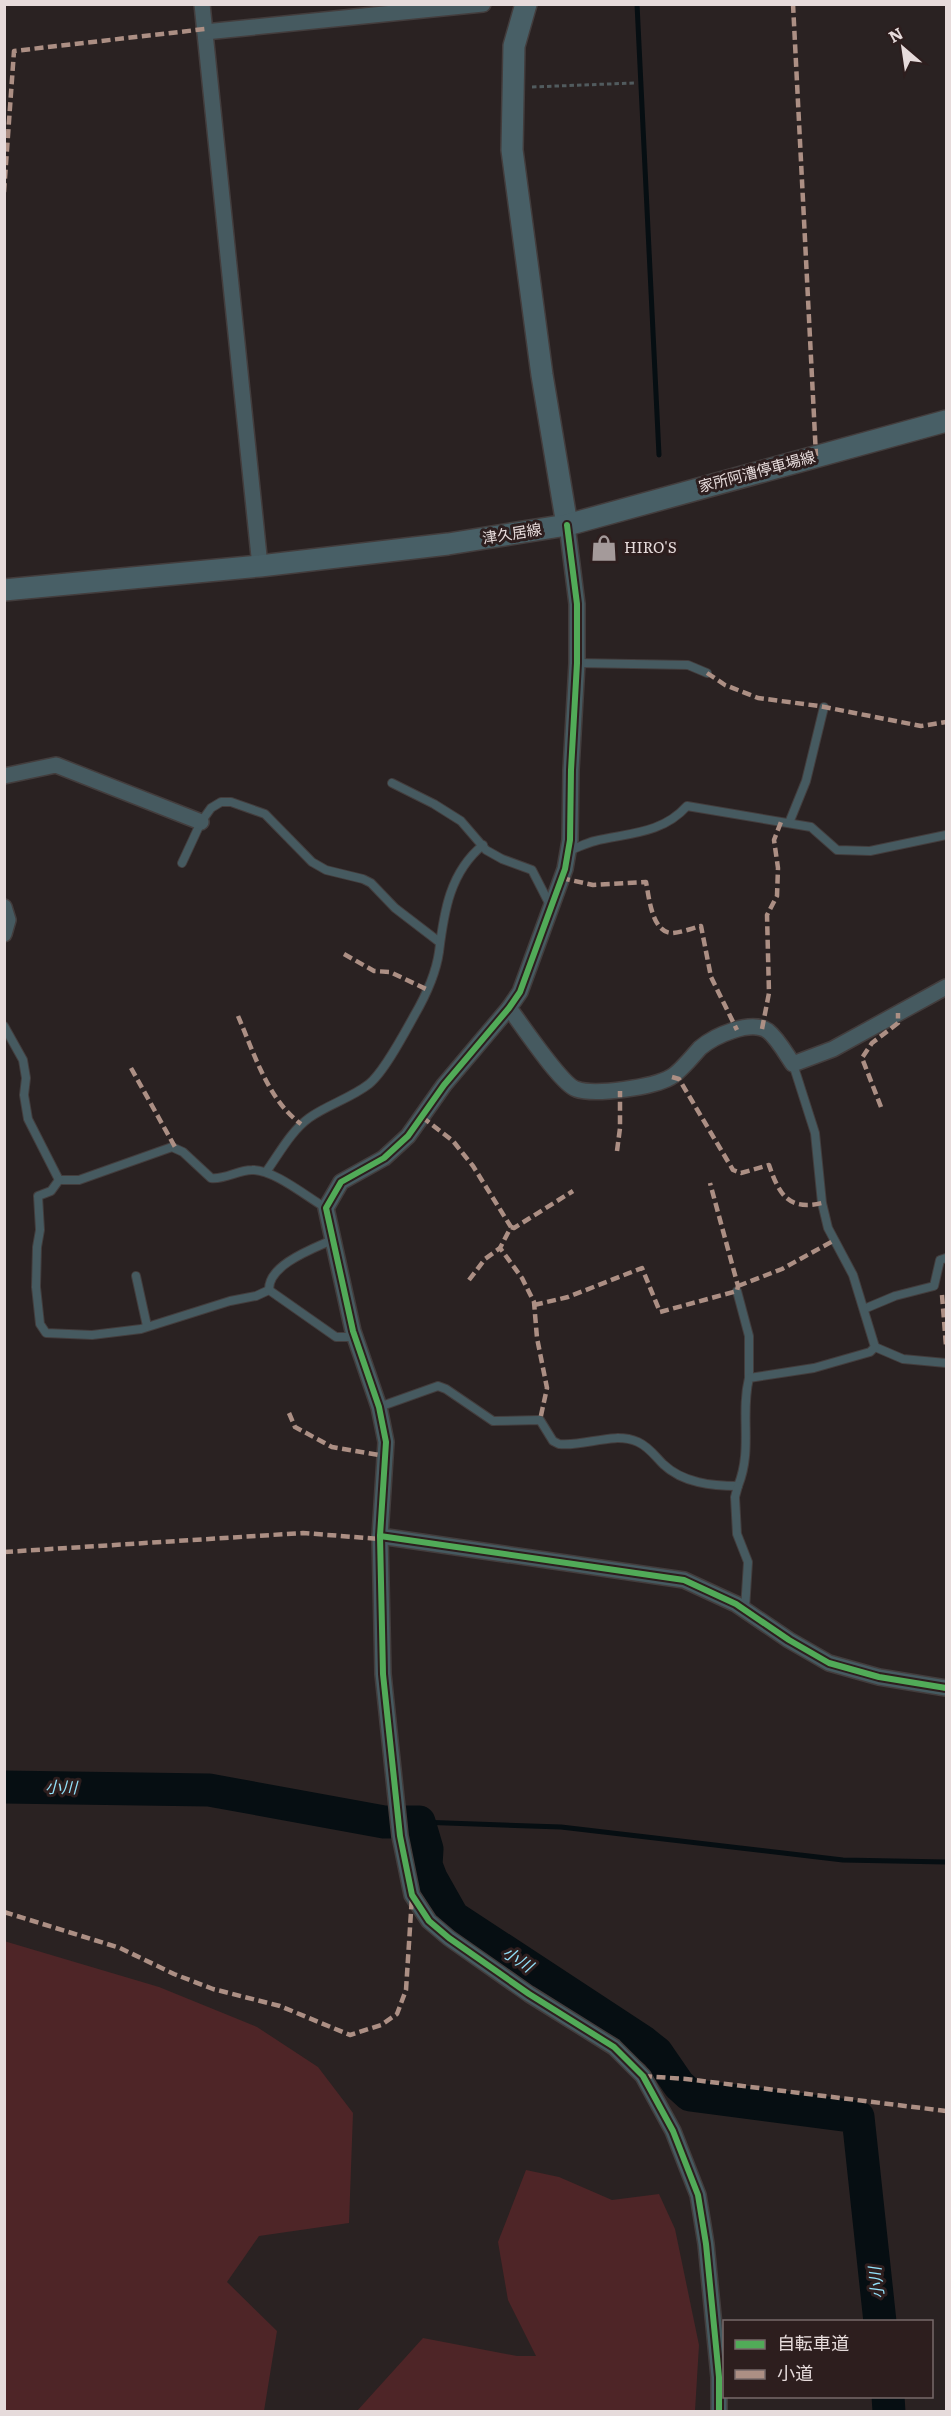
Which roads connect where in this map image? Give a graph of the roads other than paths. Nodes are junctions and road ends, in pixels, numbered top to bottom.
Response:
1 (202, 4) edge
2 (483, 4) edge
3 (526, 4) edge
4 (205, 32) junction
5 (946, 421) edge
6 (567, 525) junction
7 (260, 566) junction
8 (4, 590) edge
9 (577, 663) junction
10 (707, 674) dead end
11 (824, 707) dead end
12 (4, 776) edge
13 (392, 783) dead end
14 (201, 822) junction
15 (789, 823) junction
16 (946, 835) edge
17 (483, 845) junction
18 (568, 851) junction
19 (182, 863) dead end
20 (550, 905) junction
21 (4, 907) edge
22 (4, 934) edge
23 (438, 941) junction
24 (946, 987) edge
25 (509, 1008) junction
26 (4, 1026) edge
27 (793, 1064) junction
28 (266, 1172) junction
29 (59, 1179) junction
30 (326, 1208) junction
31 (332, 1240) junction
32 (946, 1258) edge
33 (136, 1276) dead end
34 (269, 1290) junction
35 (737, 1291) dead end
36 (864, 1309) junction
37 (147, 1326) junction
38 (356, 1337) junction
39 (875, 1347) junction
40 (946, 1363) edge
41 (749, 1378) junction
42 (379, 1407) junction
43 (738, 1486) junction
44 (380, 1536) junction
45 (745, 1609) junction
46 (946, 1688) edge
47 (719, 2412) edge

1 - 4 street
2 - 4 street
3 - 6 main road
4 - 7 street
5 - 6 main road, 家所阿漕停車場線
6 - 7 main road, 津久居線
6 - 9 street
7 - 8 main road, 津久居線
9 - 10 lane
9 - 18 street
11 - 15 lane
12 - 14 street
13 - 17 lane
14 - 19 lane
14 - 23 lane
15 - 16 lane
15 - 18 lane
17 - 20 lane
17 - 23 lane
18 - 20 street
20 - 25 street
21 - 22 street
23 - 28 lane
24 - 27 street
25 - 27 street
25 - 30 street
26 - 29 lane
27 - 36 lane
28 - 29 lane
28 - 30 lane
29 - 37 lane
30 - 31 street
31 - 34 lane
31 - 38 street
32 - 36 lane
33 - 37 lane
34 - 37 lane
34 - 38 lane
35 - 41 lane
36 - 39 lane
38 - 42 street
39 - 40 lane
39 - 41 lane
41 - 43 lane
42 - 43 lane
42 - 44 street
43 - 45 lane
44 - 45 street
44 - 47 street
45 - 46 street

